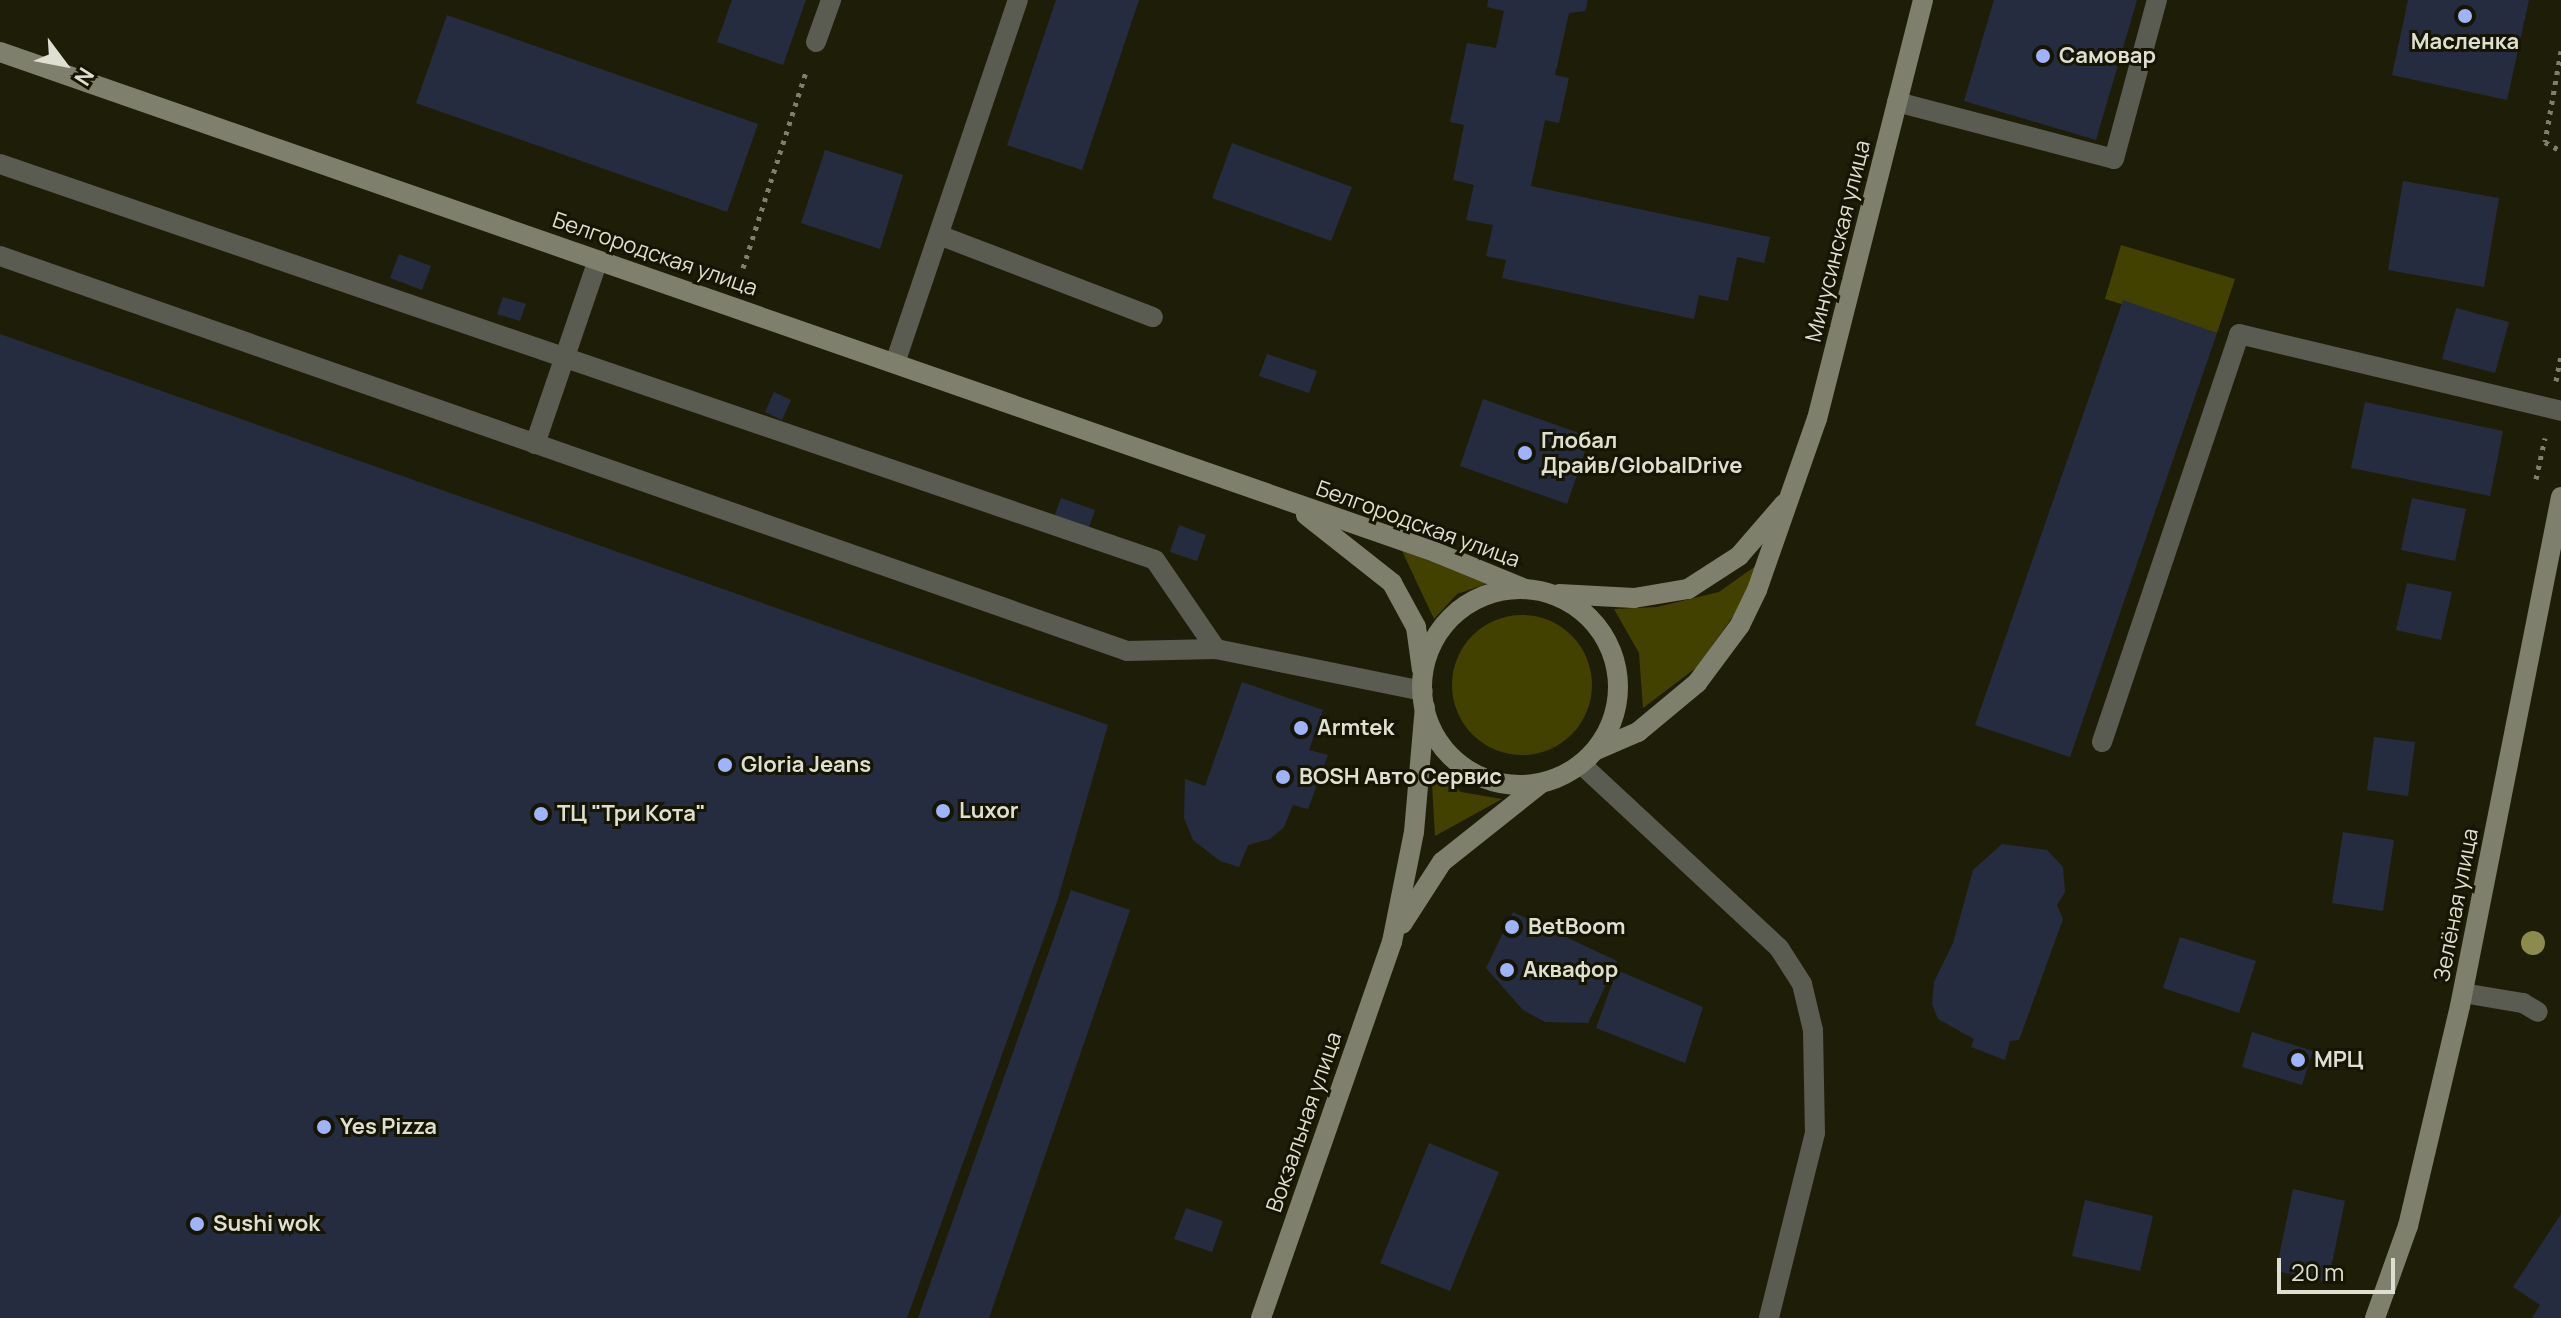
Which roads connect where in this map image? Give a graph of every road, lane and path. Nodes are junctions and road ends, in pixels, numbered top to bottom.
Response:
1 (831, 0) edge
2 (1018, 0) edge
3 (1923, 0) edge
4 (2157, 0) edge
5 (816, 42) joint
6 (2561, 51) edge
7 (0, 52) edge
8 (1897, 102) junction
9 (2561, 151) edge
10 (0, 164) edge
11 (939, 235) junction
12 (0, 256) edge
13 (598, 260) junction
14 (743, 268) dead end
15 (1153, 317) dead end
16 (563, 357) junction
17 (895, 363) junction
18 (2561, 411) edge
19 (535, 444) junction
20 (1795, 492) junction
21 (2561, 497) edge
22 (1293, 505) junction
23 (1525, 589) junction
24 (1548, 593) junction
25 (1216, 649) junction
26 (1423, 691) junction
27 (2102, 742) dead end
28 (1588, 757) junction
29 (1542, 783) junction
30 (1392, 942) junction
31 (2463, 993) junction
32 (2538, 1012) dead end
33 (1261, 1318) edge
34 (1769, 1318) edge
35 (2375, 1318) edge

1 - 5 street
2 - 11 street
3 - 8 main road, Минусинская улица
4 - 8 street
5 - 14 path
6 - 9 path
7 - 13 main road, Белгородская улица
8 - 20 main road, Минусинская улица
10 - 16 street
11 - 15 street
11 - 17 street
12 - 19 street
13 - 16 street
13 - 17 main road, Белгородская улица
16 - 19 street
16 - 25 street
17 - 22 main road, Белгородская улица
18 - 27 street
19 - 25 street
20 - 24 main road, Минусинская улица
20 - 28 main road, Минусинская улица
21 - 31 main road, Зелёная улица
22 - 23 main road, Белгородская улица
22 - 26 main road, Белгородская улица
23 - 24 main road
23 - 26 main road
24 - 28 main road
25 - 26 street
26 - 29 main road
26 - 30 main road, Вокзальная улица
28 - 29 main road
28 - 34 street
29 - 30 main road, Вокзальная улица
30 - 33 main road, Вокзальная улица
31 - 32 street
31 - 35 main road, Зелёная улица

